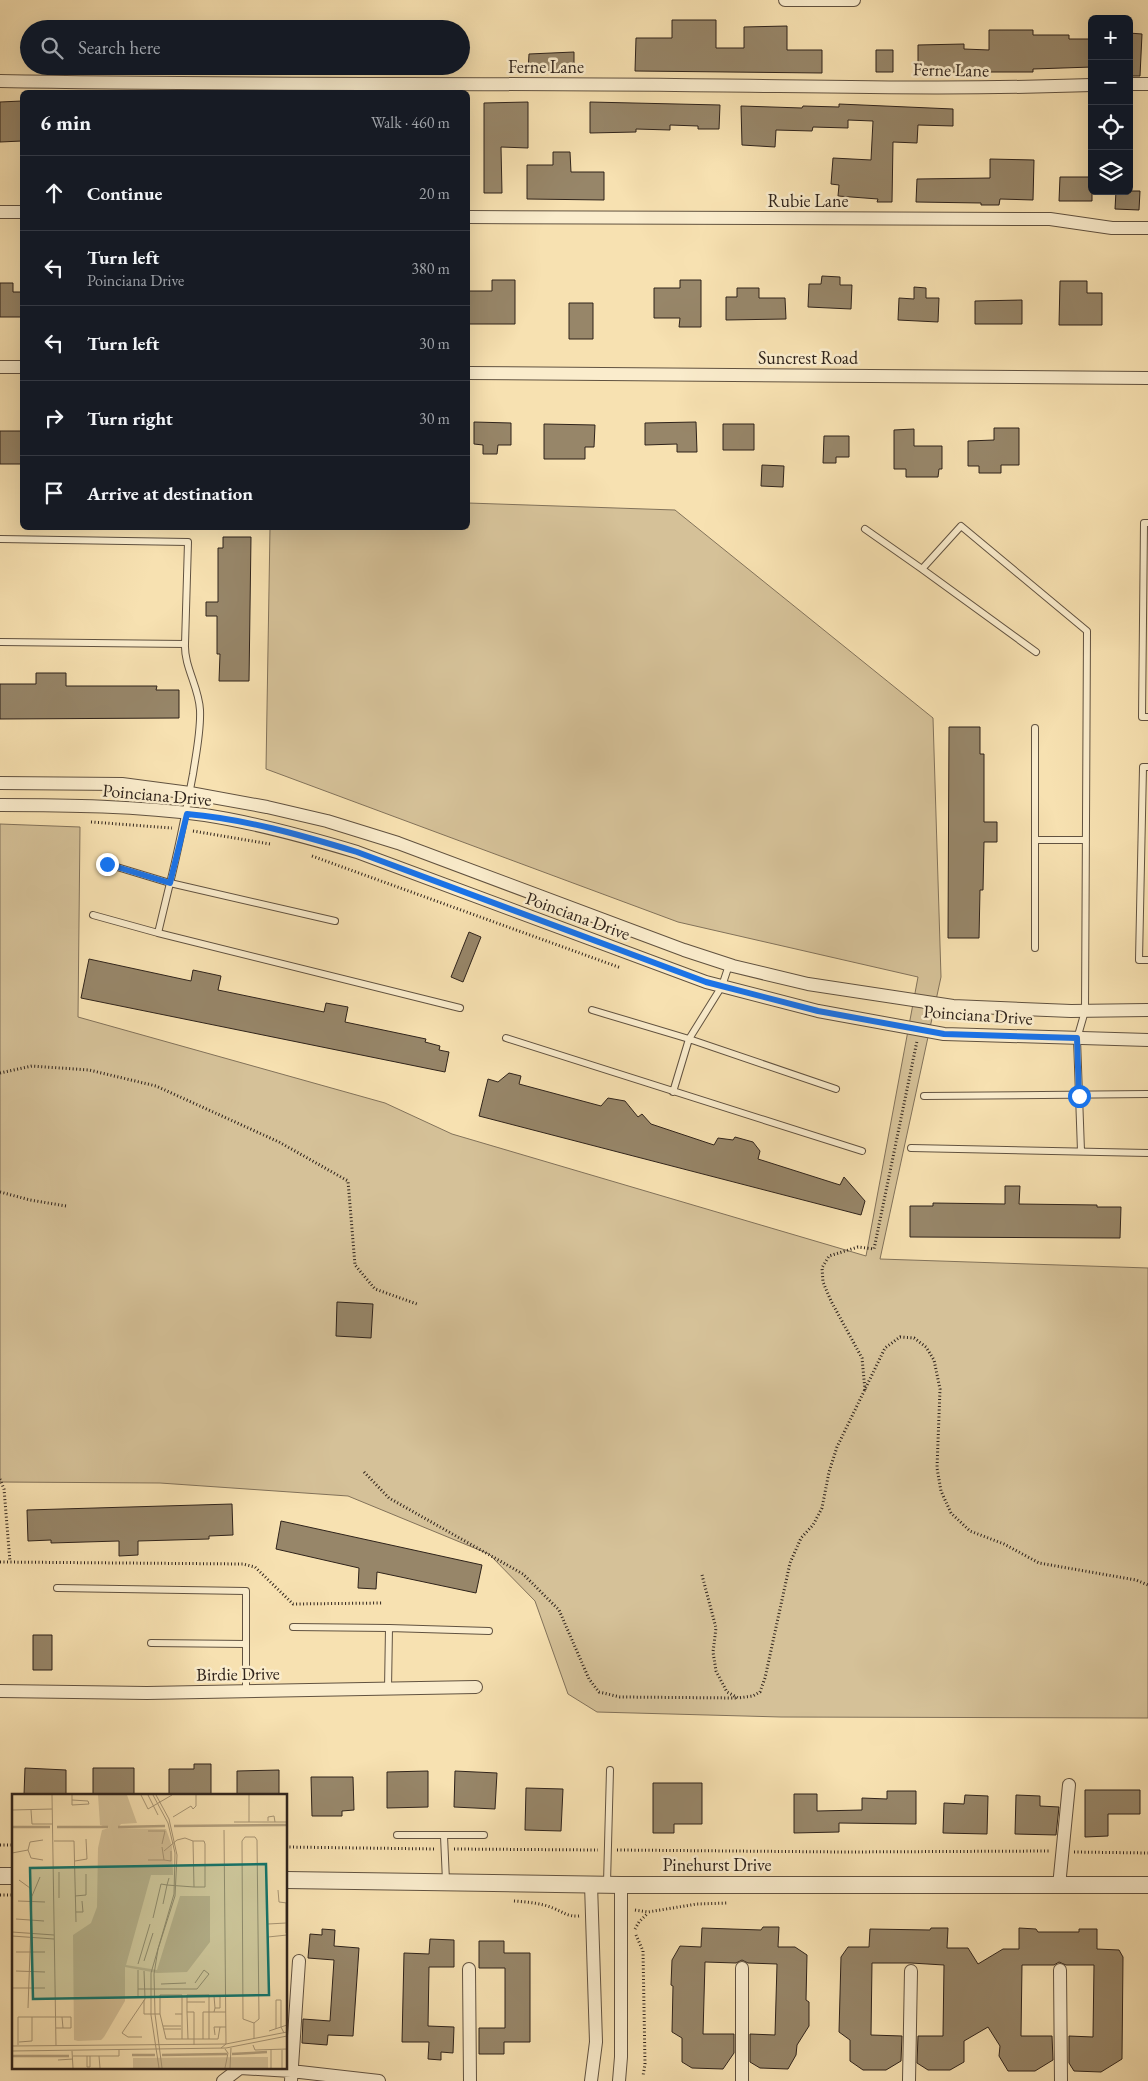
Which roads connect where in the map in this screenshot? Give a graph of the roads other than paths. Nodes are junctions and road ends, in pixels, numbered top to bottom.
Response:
1 (785, 0) edge
2 (854, 0) edge
3 (0, 81) edge
4 (1133, 84) edge
5 (1148, 84) edge
6 (1088, 85) edge
7 (0, 212) edge
8 (20, 212) edge
9 (470, 217) edge
10 (1148, 228) edge
11 (0, 367) edge
12 (20, 368) edge
13 (470, 372) edge
14 (1148, 378) edge
15 (1148, 523) edge
16 (865, 529) dead end
17 (0, 539) edge
18 (922, 569) junction
19 (0, 642) edge
20 (185, 644) junction
21 (1036, 652) dead end
22 (1148, 717) edge
23 (1035, 728) dead end
24 (1148, 767) edge
25 (0, 783) edge
26 (190, 793) junction
27 (0, 805) edge
28 (187, 814) junction
29 (1036, 840) junction
30 (1086, 840) junction
31 (107, 864) dead end
32 (170, 883) junction
33 (93, 915) dead end
34 (335, 922) dead end
35 (158, 933) junction
36 (1034, 948) dead end
37 (1148, 960) edge
38 (729, 965) junction
39 (722, 986) junction
40 (460, 1008) dead end
41 (592, 1010) dead end
42 (1148, 1010) edge
43 (1085, 1011) junction
44 (506, 1038) dead end
45 (1077, 1038) junction
46 (689, 1039) junction
47 (1148, 1040) edge
48 (836, 1089) dead end
49 (673, 1092) junction
50 (1148, 1094) edge
51 (924, 1096) dead end
52 (1079, 1096) junction
53 (911, 1148) dead end
54 (862, 1150) dead end
55 (1081, 1151) junction
56 (1148, 1153) edge
57 (57, 1588) dead end
58 (293, 1627) dead end
59 (389, 1628) junction
60 (489, 1631) dead end
61 (151, 1643) dead end
62 (246, 1644) junction
63 (476, 1687) dead end
64 (388, 1689) junction
65 (0, 1691) edge
66 (246, 1691) junction
67 (610, 1770) dead end
68 (1069, 1785) dead end
69 (397, 1835) dead end
70 (444, 1836) junction
71 (484, 1836) dead end
72 (288, 1880) edge
73 (446, 1882) junction
74 (606, 1884) junction
75 (1148, 1885) edge
76 (1059, 1886) junction
77 (298, 1961) dead end
78 (742, 1968) dead end
79 (469, 1970) dead end
80 (1060, 1970) dead end
81 (911, 1971) dead end
82 (239, 2068) edge
83 (291, 2076) edge
84 (223, 2081) edge
85 (379, 2081) edge
86 (470, 2081) edge
87 (591, 2081) edge
88 (619, 2081) edge
89 (742, 2081) edge
90 (909, 2081) edge
91 (1061, 2081) edge

1 - 2 street
3 - 6 street, Ferne Lane
4 - 5 street
7 - 8 street
9 - 10 street, Rubie Lane
11 - 12 street
13 - 14 street, Suncrest Road
15 - 22 lane
16 - 18 lane
17 - 20 lane
18 - 21 lane
18 - 30 lane
19 - 20 lane
20 - 26 lane
23 - 29 lane
24 - 37 lane
25 - 26 street, Poinciana Drive
26 - 28 lane
26 - 38 street, Poinciana Drive
27 - 28 street, Poinciana Drive
28 - 32 lane
28 - 39 street, Poinciana Drive
29 - 30 lane
29 - 36 lane
30 - 43 lane
31 - 32 lane
32 - 34 lane
32 - 35 lane
33 - 35 lane
35 - 40 lane
38 - 39 lane
38 - 43 street, Poinciana Drive
39 - 45 street, Poinciana Drive
39 - 46 lane
41 - 46 lane
42 - 43 street, Poinciana Drive
43 - 45 lane
44 - 49 lane
45 - 47 street, Poinciana Drive
45 - 52 lane
46 - 48 lane
46 - 49 lane
49 - 54 lane
50 - 52 lane
51 - 52 lane
52 - 55 lane
53 - 55 lane
55 - 56 lane
57 - 62 lane
58 - 59 lane
59 - 60 lane
59 - 64 lane
61 - 62 lane
62 - 66 lane
63 - 64 street, Birdie Drive
64 - 66 street, Birdie Drive
65 - 66 street, Birdie Drive
67 - 74 lane
68 - 76 street
69 - 70 lane
70 - 71 lane
70 - 73 lane
72 - 73 street, Pinehurst Drive
73 - 74 street, Pinehurst Drive
74 - 76 street, Pinehurst Drive
74 - 87 street
74 - 88 street
75 - 76 street, Pinehurst Drive
77 - 83 street
78 - 89 street
79 - 86 street
80 - 91 street
81 - 90 street
82 - 83 street
82 - 84 street
83 - 85 street

